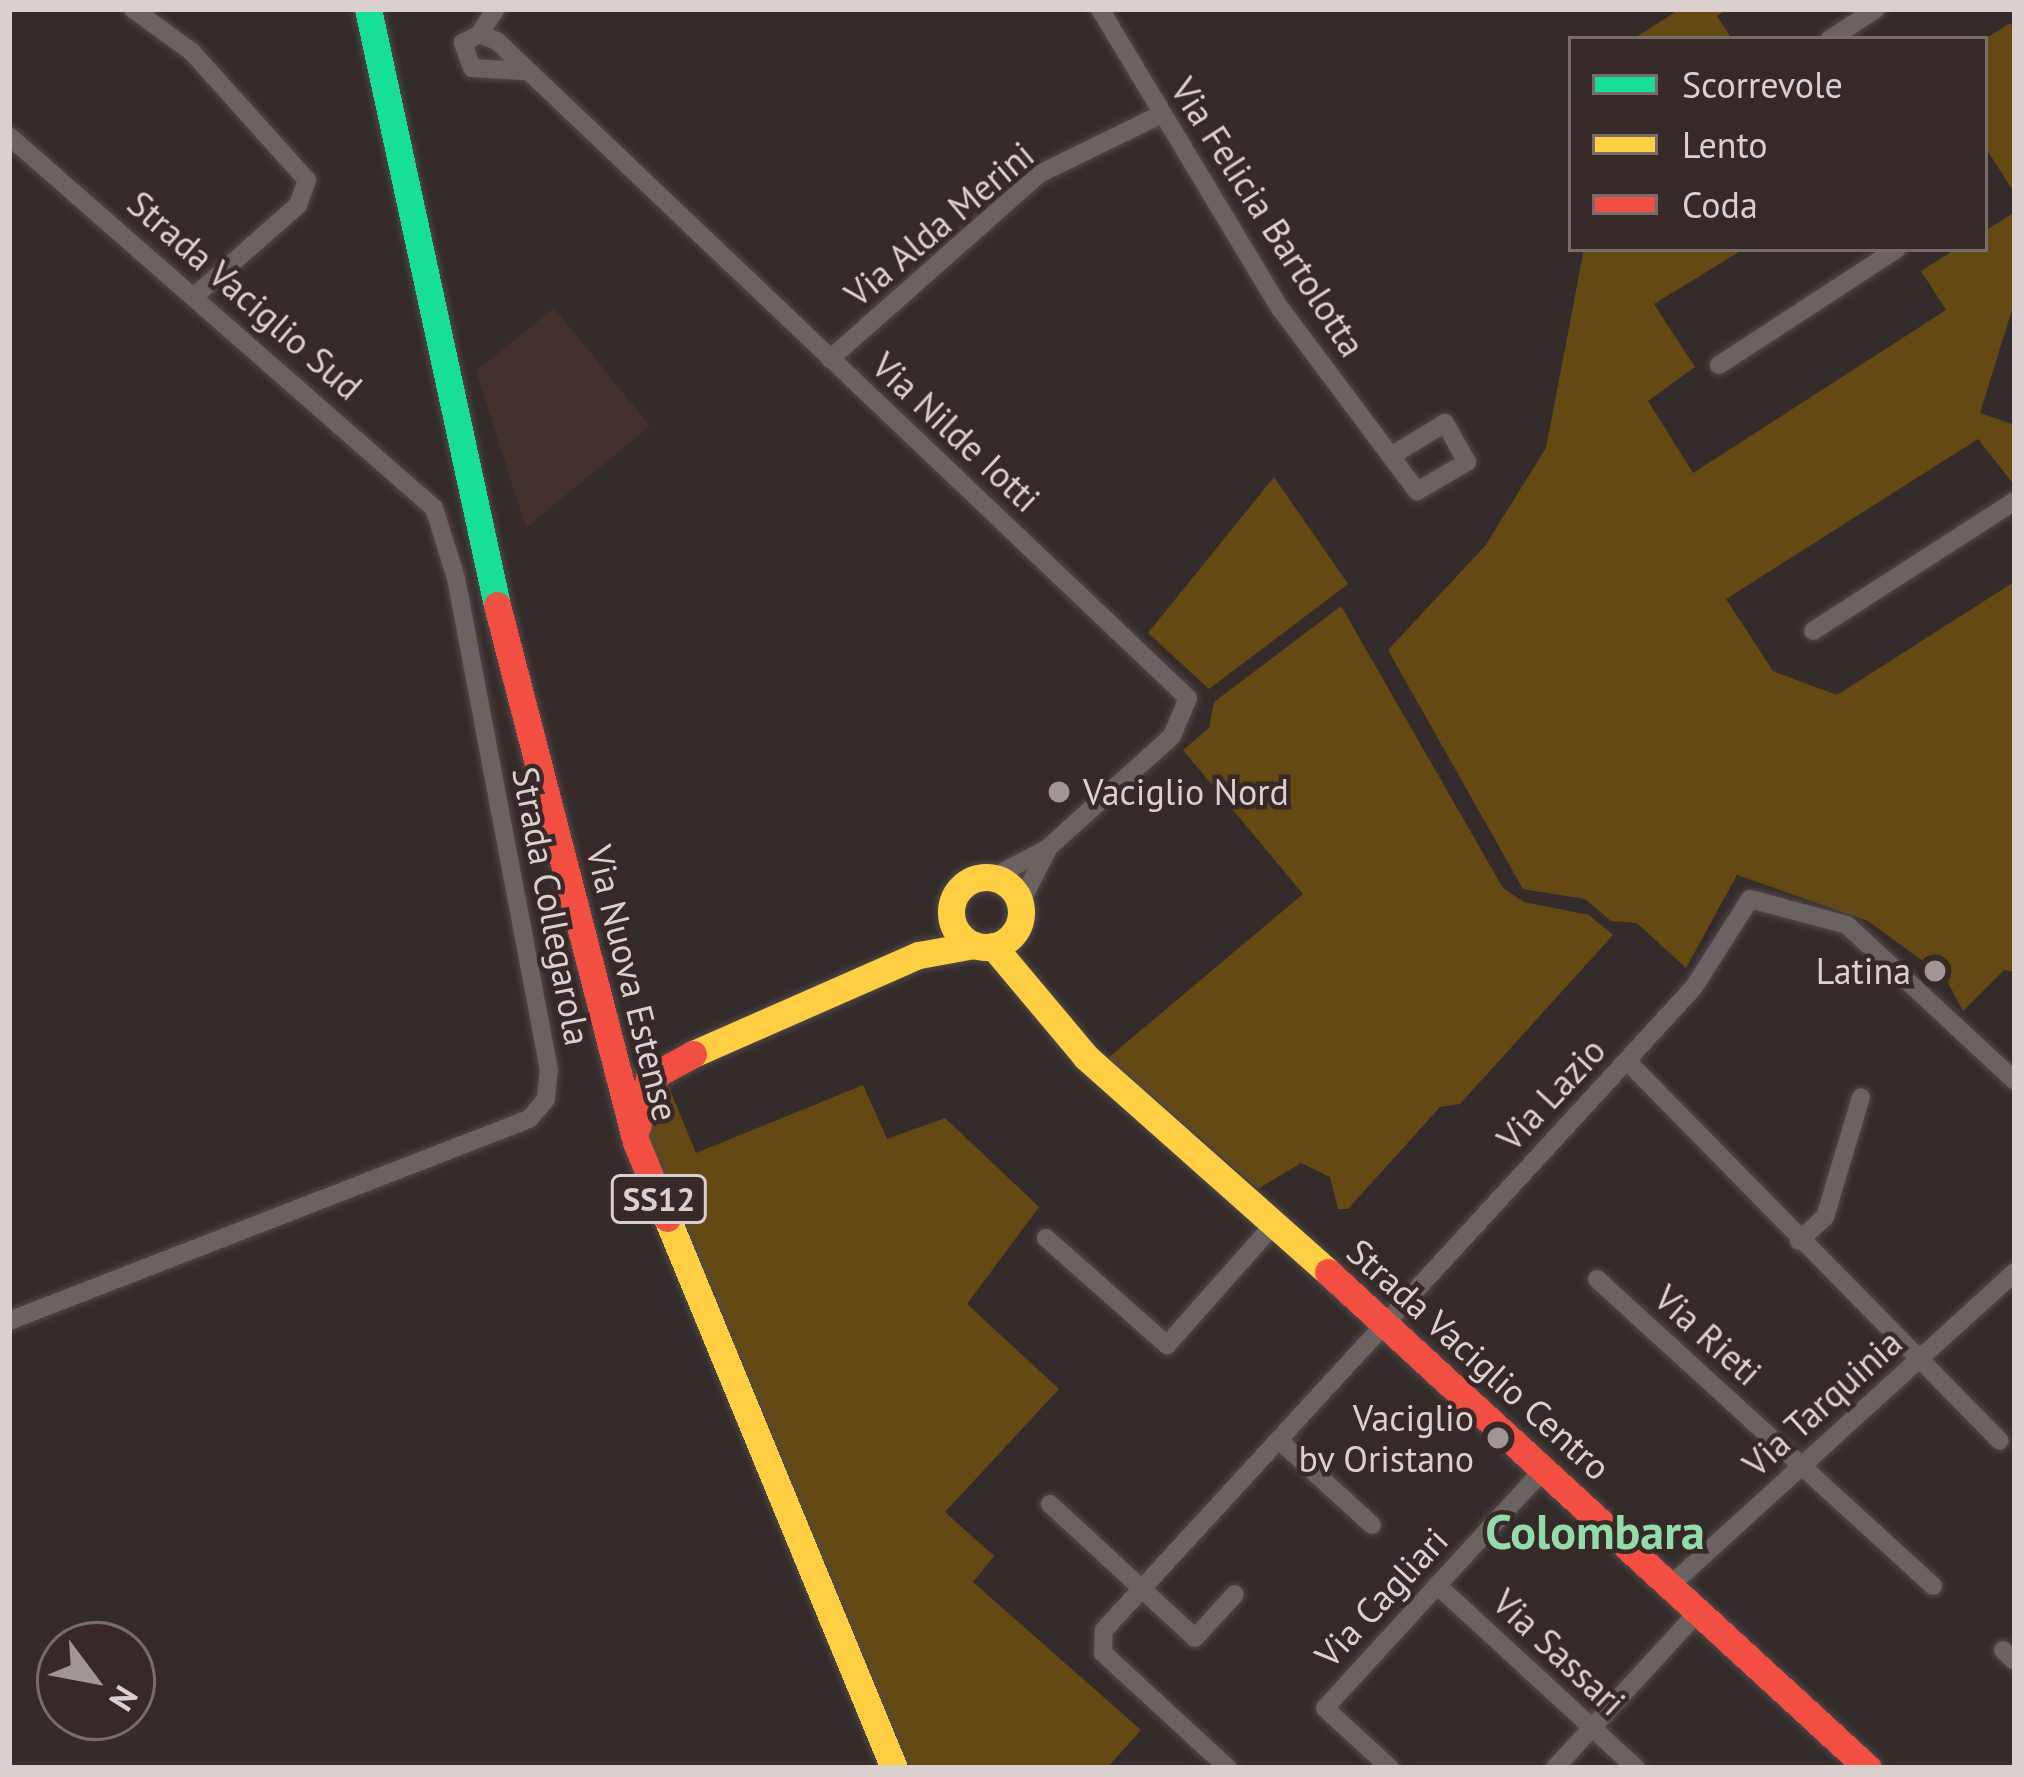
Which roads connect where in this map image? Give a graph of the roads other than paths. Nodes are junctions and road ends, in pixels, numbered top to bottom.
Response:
1 (133, 9) edge
2 (368, 9) edge
3 (496, 9) edge
4 (1100, 9) edge
5 (1876, 9) edge
6 (479, 34) junction
7 (1835, 36) edge
8 (523, 71) junction
9 (1160, 115) junction
10 (9, 136) edge
11 (1892, 252) edge
12 (196, 295) junction
13 (830, 359) junction
14 (1719, 365) dead end
15 (1391, 456) dead end
16 (2015, 501) edge
17 (434, 508) joint
18 (497, 605) junction
19 (1813, 631) dead end
20 (1049, 848) junction
21 (993, 877) junction
22 (951, 908) junction
23 (1020, 914) junction
24 (983, 946) junction
25 (919, 955) junction
26 (598, 994) junction
27 (1048, 1000) junction
28 (680, 1059) junction
29 (1627, 1060) junction
30 (2015, 1081) edge
31 (1861, 1097) dead end
32 (636, 1142) junction
33 (1274, 1224) junction
34 (1046, 1238) dead end
35 (1798, 1241) junction
36 (2015, 1272) edge
37 (1598, 1280) dead end
38 (9, 1321) edge
39 (1386, 1323) junction
40 (1917, 1361) junction
41 (1279, 1440) junction
42 (2000, 1441) dead end
43 (1546, 1466) junction
44 (1802, 1466) junction
45 (1050, 1504) dead end
46 (1372, 1525) dead end
47 (1672, 1584) junction
48 (1437, 1585) junction
49 (1933, 1586) dead end
50 (1142, 1589) junction
51 (1235, 1594) dead end
52 (1700, 1610) junction
53 (1592, 1727) junction
54 (867, 1768) edge
55 (894, 1768) edge
56 (1228, 1768) edge
57 (1390, 1768) edge
58 (1555, 1768) edge
59 (1636, 1768) edge
60 (1868, 1768) edge

1 - 12 street
2 - 18 main road, Via Nuova Estense / SS12
3 - 6 street
4 - 9 street, Via Felicia Bartolotta
5 - 7 street
6 - 8 street, Via Nilde Iotti
6 - 8 street
8 - 13 street, Via Nilde Iotti
9 - 13 street, Via Alda Merini
9 - 15 street, Via Felicia Bartolotta
10 - 12 street, Strada Vaciglio Sud
11 - 14 street
12 - 17 street, Strada Vaciglio Sud
13 - 20 street, Via Nilde Iotti
16 - 19 street
17 - 38 street, Strada Collegarola
18 - 26 main road, Via Nuova Estense / SS12
18 - 54 main road, Via Nuova Estense / SS12
20 - 21 street, Via Nilde Iotti
20 - 23 street, Via Nilde Iotti
21 - 22 main road
21 - 23 main road
22 - 24 main road
22 - 25 main road
23 - 24 main road
23 - 27 main road, Strada Vaciglio Centro
24 - 25 main road
24 - 27 main road, Strada Vaciglio Centro
25 - 28 main road
26 - 28 main road
26 - 32 main road, Via Nuova Estense / SS12
27 - 33 main road, Strada Vaciglio Centro
28 - 32 main road
29 - 30 street, Via Lazio
29 - 35 street
29 - 39 street, Via Lazio
31 - 35 street
32 - 55 main road, Via Nuova Estense / SS12
33 - 34 street
33 - 39 main road, Strada Vaciglio Centro
35 - 40 street
36 - 40 street, Via Tarquinia
37 - 44 street, Via Rieti
39 - 41 street, Via Lazio
39 - 43 main road, Strada Vaciglio Centro
40 - 42 street
40 - 44 street, Via Tarquinia
41 - 46 street
41 - 50 street, Via Lazio
43 - 47 main road, Strada Vaciglio Centro
43 - 48 street, Via Cagliari
44 - 47 street, Via Tarquinia
44 - 49 street, Via Rieti
45 - 50 street
47 - 52 main road, Strada Vaciglio Centro
48 - 53 street, Via Sassari
48 - 57 street, Via Cagliari
50 - 51 street
50 - 56 street, Via Lazio
52 - 53 street
52 - 60 main road, Strada Vaciglio Centro
53 - 58 street
53 - 59 street, Via Sassari

